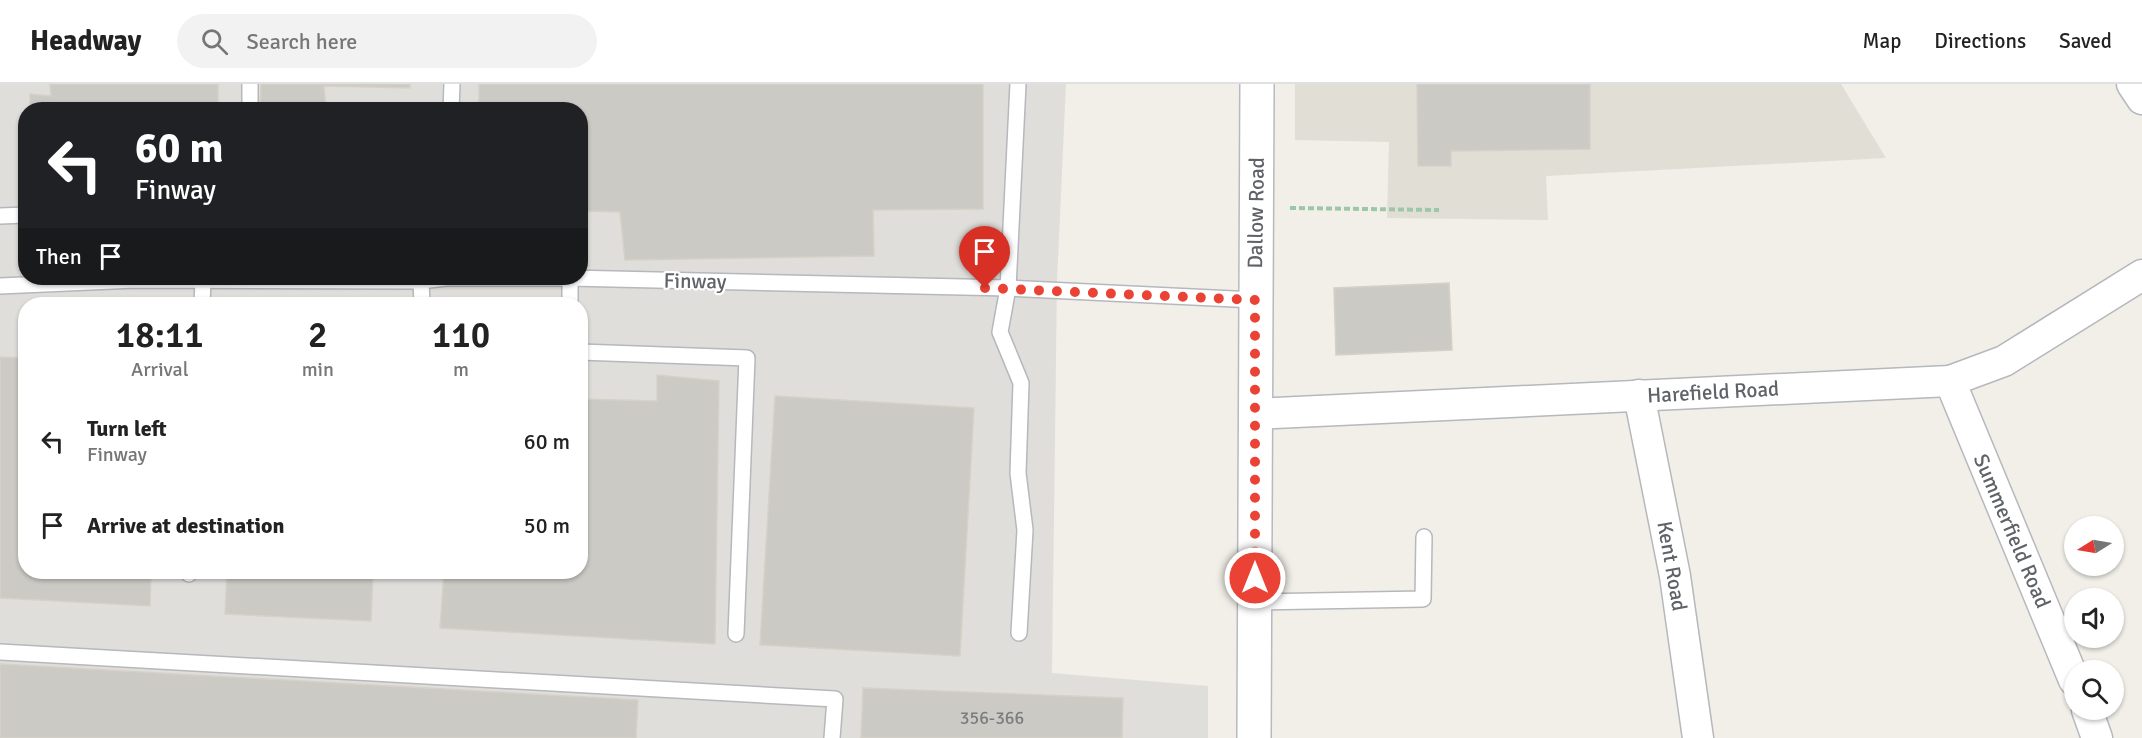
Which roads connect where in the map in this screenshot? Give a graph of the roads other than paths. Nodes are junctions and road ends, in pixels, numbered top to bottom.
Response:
1 (250, 84) edge
2 (452, 84) edge
3 (1018, 84) edge
4 (1257, 84) edge
5 (2132, 84) edge
6 (2142, 99) edge
7 (250, 102) edge
8 (451, 102) edge
9 (18, 215) edge
10 (0, 216) edge
11 (2142, 275) edge
12 (588, 278) edge
13 (22, 285) edge
14 (0, 286) edge
15 (1008, 288) junction
16 (1255, 300) junction
17 (588, 352) edge
18 (1950, 381) junction
19 (1639, 395) junction
20 (1255, 414) junction
21 (1424, 537) dead end
22 (1255, 602) junction
23 (1020, 633) dead end
24 (736, 634) dead end
25 (0, 652) edge
26 (2066, 660) edge
27 (2091, 720) edge
28 (832, 738) edge
29 (1254, 738) edge
30 (1698, 738) edge
31 (2097, 738) edge

1 - 7 lane
2 - 8 lane
3 - 15 lane
4 - 16 street, Dallow Road
5 - 6 street
9 - 10 lane
11 - 18 street, Harefield Road
12 - 15 lane, Finway
13 - 14 lane, Finway
15 - 16 lane, Finway
15 - 23 lane
16 - 20 street, Dallow Road
17 - 24 lane
18 - 19 street, Harefield Road
18 - 26 street, Summerfield Road
19 - 20 street, Harefield Road
19 - 30 street, Kent Road
20 - 22 street, Dallow Road
21 - 22 lane
22 - 29 street, Dallow Road
25 - 28 lane
27 - 31 street

